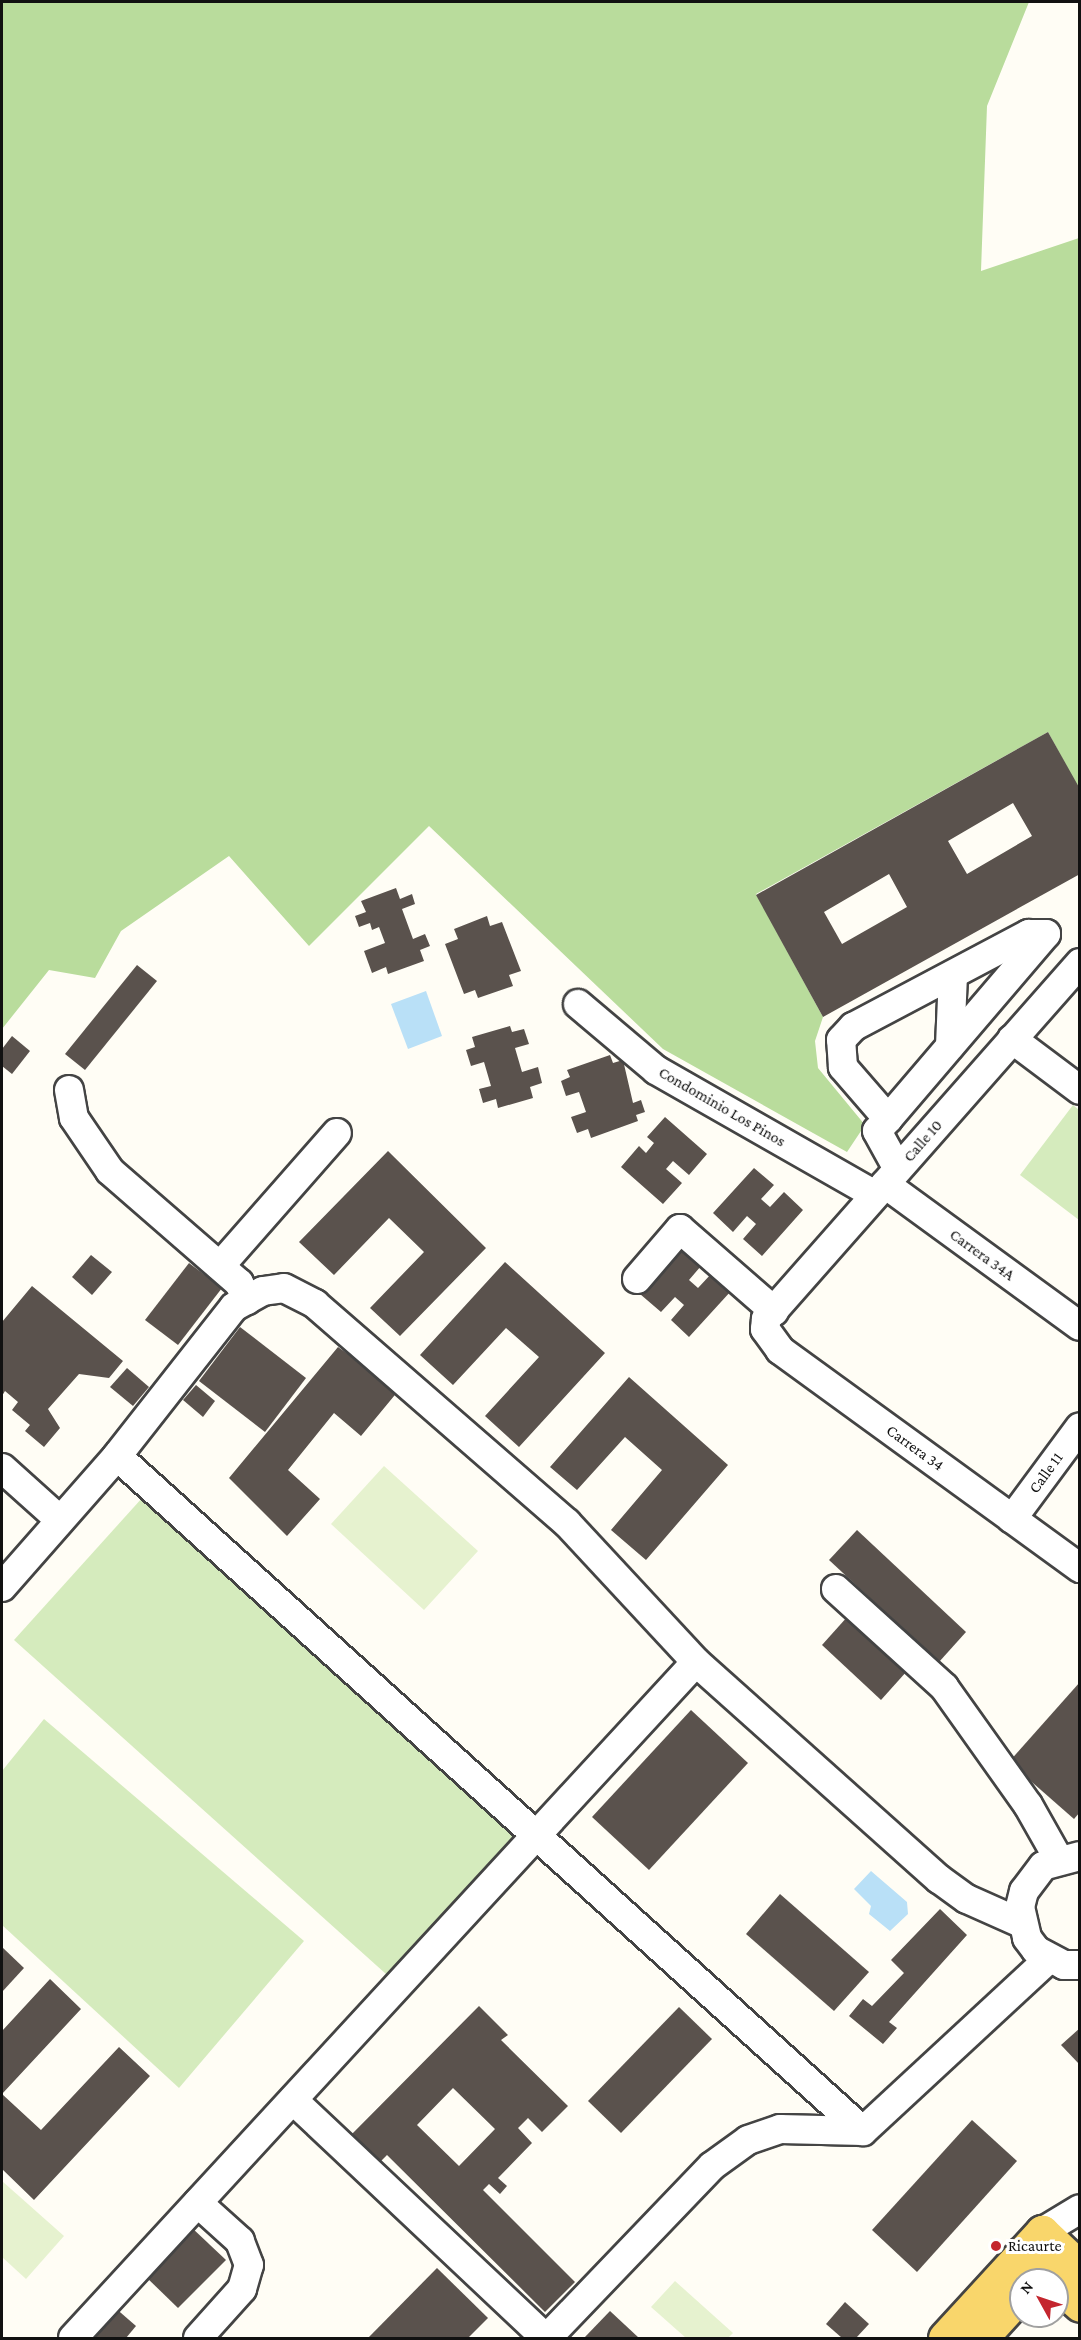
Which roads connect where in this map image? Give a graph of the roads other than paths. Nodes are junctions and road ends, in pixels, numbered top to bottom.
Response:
1 (1080, 963) edge
2 (954, 975) junction
3 (578, 1004) dead end
4 (1012, 1039) junction
5 (950, 1046) junction
6 (69, 1090) dead end
7 (1080, 1090) edge
8 (888, 1119) junction
9 (337, 1133) dead end
10 (886, 1183) junction
11 (220, 1266) junction
12 (637, 1279) dead end
13 (247, 1300) junction
14 (770, 1315) junction
15 (1080, 1326) edge
16 (1080, 1427) edge
17 (117, 1456) junction
18 (2, 1468) edge
19 (1012, 1519) junction
20 (60, 1520) junction
21 (1080, 1568) edge
22 (2, 1587) edge
23 (836, 1589) dead end
24 (696, 1662) junction
25 (538, 1835) junction
26 (1069, 1857) edge
27 (1021, 1923) junction
28 (1049, 1959) junction
29 (1080, 1965) edge
30 (293, 2100) junction
31 (863, 2131) junction
32 (198, 2203) junction
33 (1080, 2211) edge
34 (1046, 2268) edge
35 (1069, 2293) edge
36 (1009, 2294) edge
37 (1080, 2305) edge
38 (1009, 2308) edge
39 (536, 2335) edge
40 (73, 2338) edge
41 (198, 2338) edge
42 (945, 2338) edge
43 (981, 2338) edge

1 - 4 street, Calle 10
2 - 5 street
2 - 5 street
2 - 8 street
3 - 10 street, Condominio Los Pinos
4 - 7 street
4 - 10 street, Calle 10
5 - 8 street
6 - 11 street
8 - 10 street
9 - 11 street
10 - 14 street, Calle 10
10 - 15 street, Carrera 34A
11 - 13 street
12 - 14 street
13 - 17 street
13 - 24 street
14 - 19 street, Carrera 34
16 - 19 street, Calle 11
17 - 20 street
17 - 25 street
18 - 20 street
19 - 21 street, Carrera 34
20 - 22 street
23 - 26 street
24 - 25 street
24 - 27 street
25 - 30 street
25 - 31 street
26 - 27 street
27 - 28 street
28 - 29 street
28 - 31 street
30 - 32 street
30 - 39 street
31 - 39 street
32 - 40 street
32 - 41 street
33 - 34 street
35 - 37 main road
36 - 42 main road
38 - 43 main road

